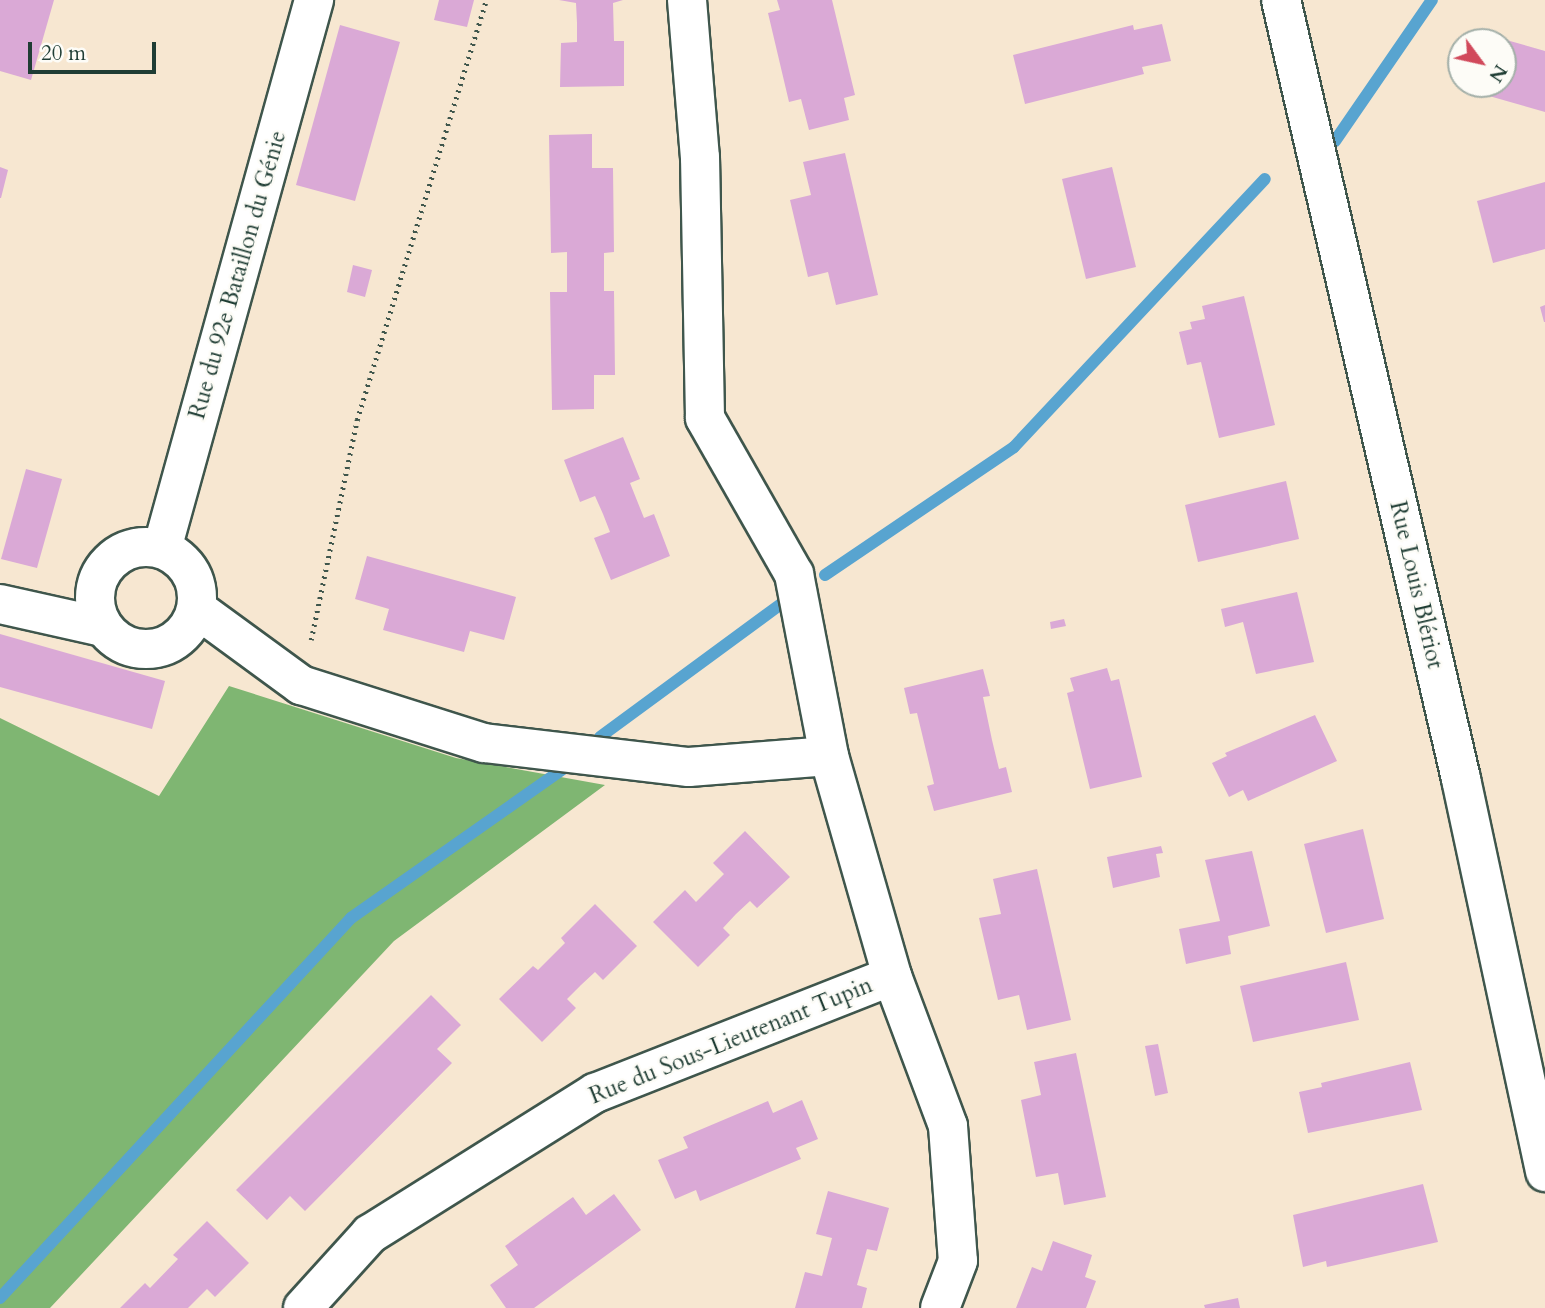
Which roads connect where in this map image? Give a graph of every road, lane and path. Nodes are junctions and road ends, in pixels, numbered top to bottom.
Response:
1 (314, 0) edge
2 (486, 0) edge
3 (687, 0) edge
4 (1281, 0) edge
5 (162, 549) junction
6 (0, 604) edge
7 (197, 609) junction
8 (103, 626) junction
9 (301, 685) junction
10 (829, 756) junction
11 (892, 976) junction
12 (1545, 1171) edge
13 (303, 1308) edge
14 (940, 1308) edge

1 - 5 street, Rue du 92e Bataillon du Génie
2 - 9 path
3 - 10 street
4 - 12 street, Rue Louis Blériot
5 - 7 street
5 - 8 street
6 - 8 street
7 - 8 street
7 - 9 street
9 - 10 street
10 - 11 street
11 - 13 street, Rue du Sous-Lieutenant Tupin
11 - 14 street

